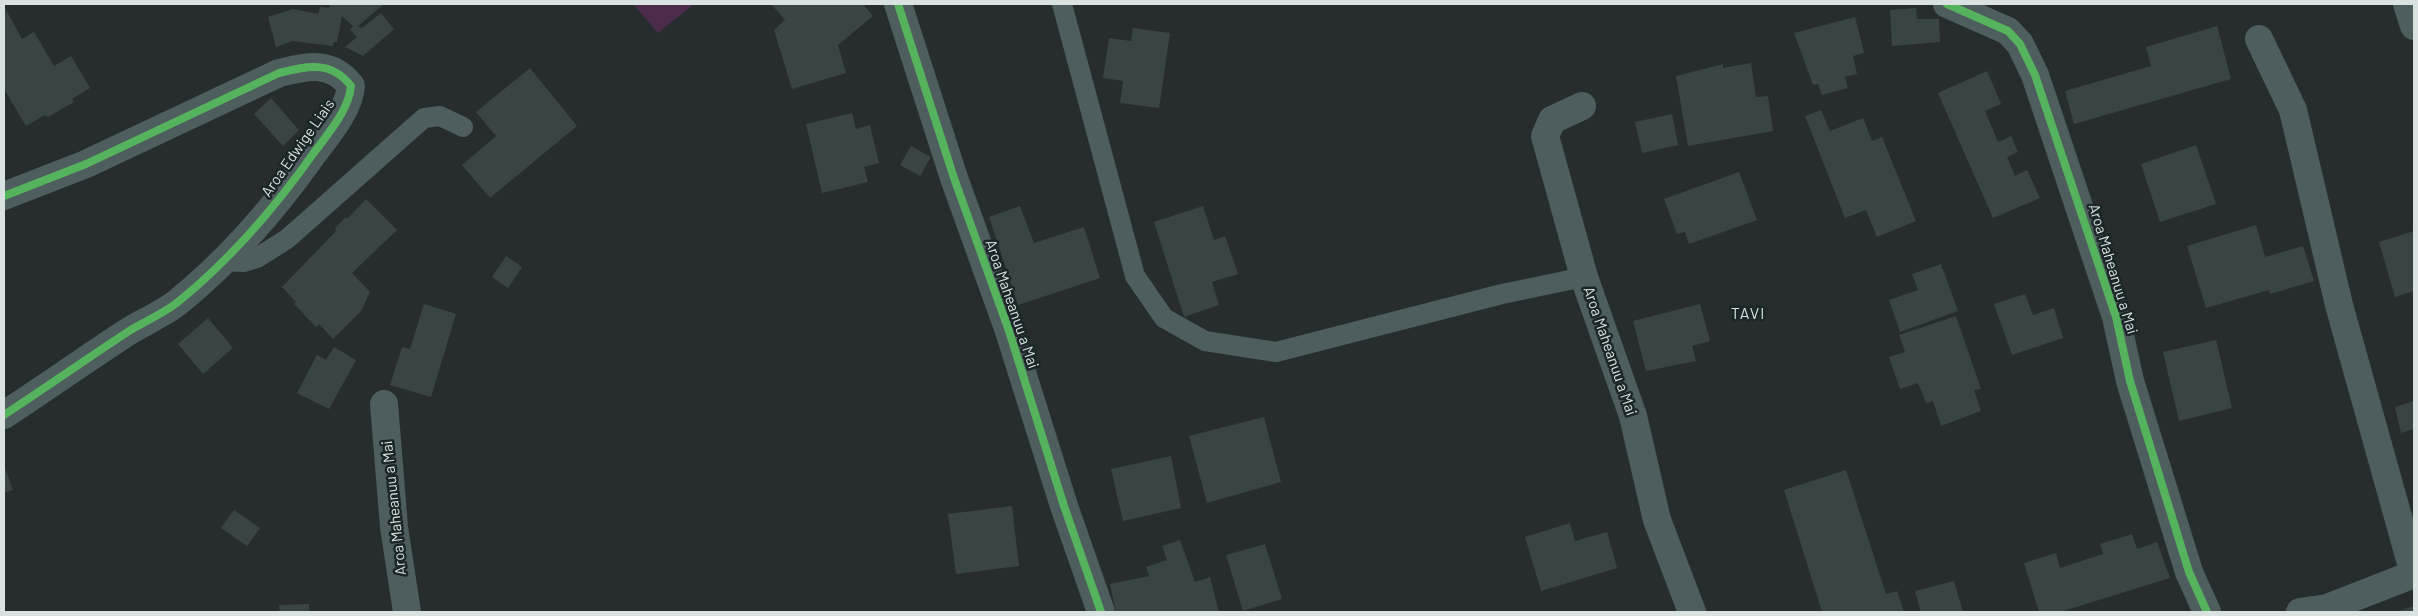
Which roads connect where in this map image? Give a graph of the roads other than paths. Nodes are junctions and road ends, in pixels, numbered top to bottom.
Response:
1 (898, 4) edge
2 (1062, 4) edge
3 (1947, 4) edge
4 (2407, 4) edge
5 (2414, 26) edge
6 (2259, 39) dead end
7 (1582, 106) dead end
8 (464, 127) dead end
9 (4, 196) edge
10 (224, 261) junction
11 (1584, 276) junction
12 (384, 404) dead end
13 (4, 415) edge
14 (2414, 574) edge
15 (407, 612) edge
16 (1101, 612) edge
17 (1692, 612) edge
18 (2207, 612) edge
19 (2300, 612) edge

1 - 16 street, Aroa Maheanuu a Mai
2 - 11 lane
3 - 18 street, Aroa Maheanuu a Mai
4 - 5 street
6 - 14 street
7 - 11 street, Aroa Maheanuu a Mai
8 - 10 lane
9 - 10 street, Aroa Edwige Liais
10 - 13 street, Aroa Edwige Liais
11 - 17 street, Aroa Maheanuu a Mai
12 - 15 street, Aroa Maheanuu a Mai
14 - 19 street

